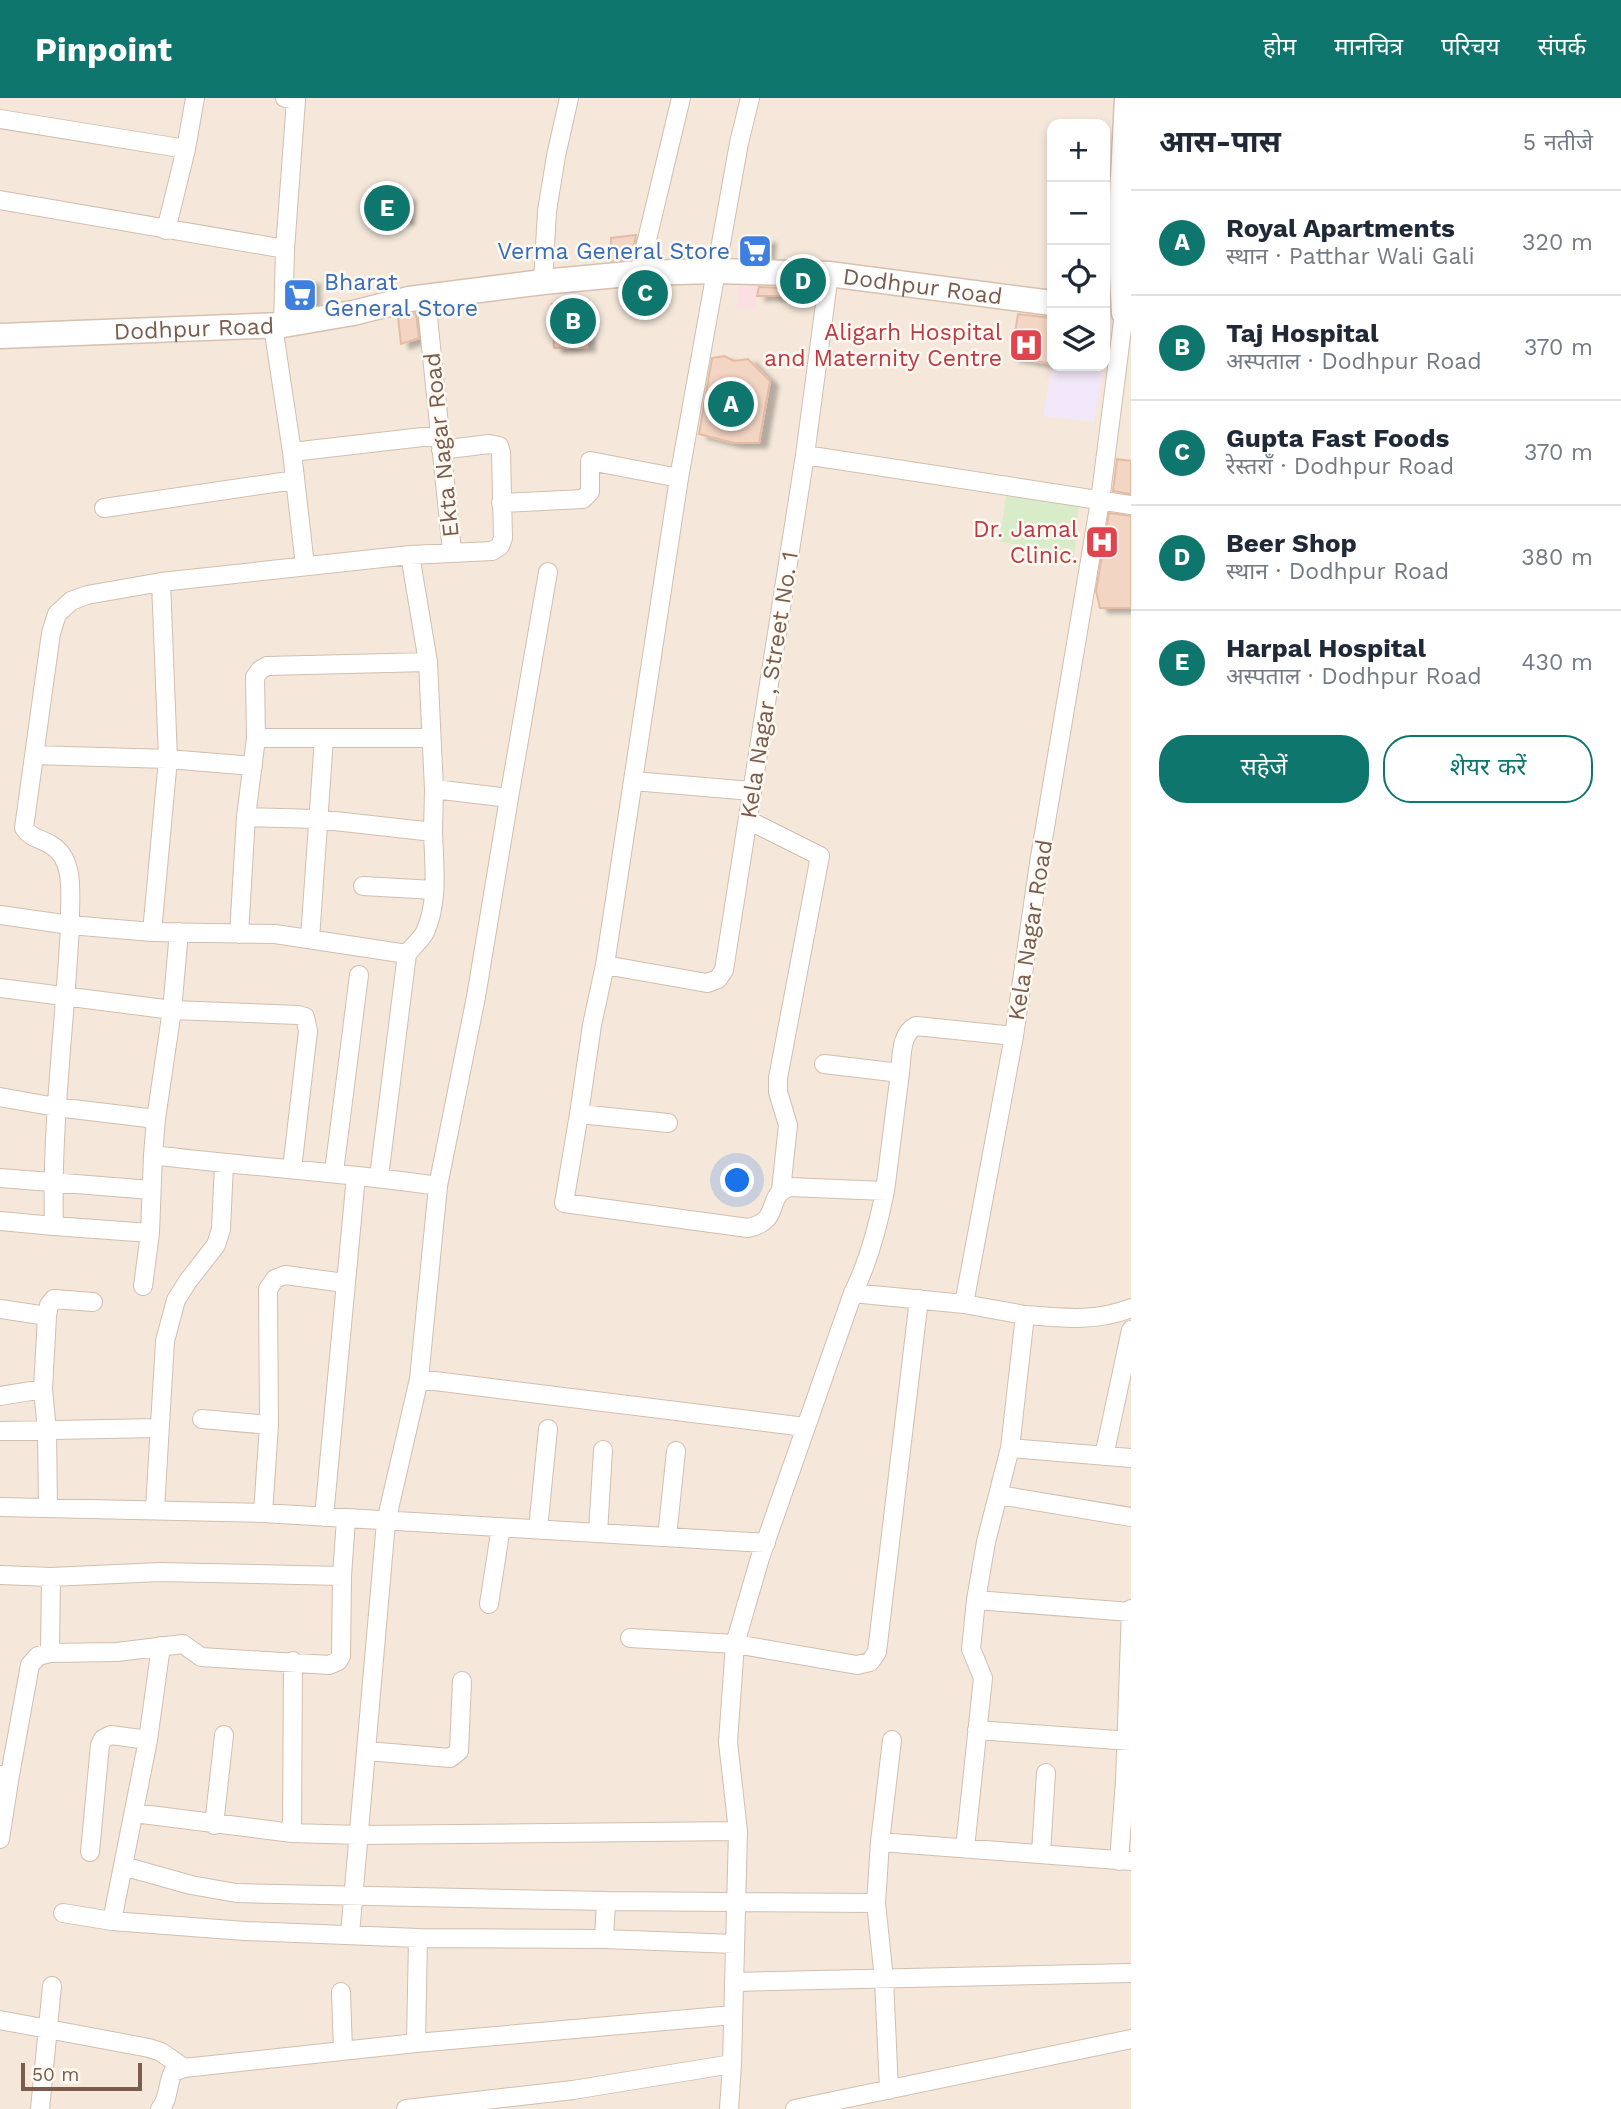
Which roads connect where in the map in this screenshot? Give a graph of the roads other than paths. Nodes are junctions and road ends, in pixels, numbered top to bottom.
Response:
1 (195, 98) edge
2 (569, 98) edge
3 (681, 98) edge
4 (750, 98) edge
5 (1128, 98) edge
6 (293, 99) edge
7 (0, 119) edge
8 (186, 149) junction
9 (0, 200) edge
10 (166, 230) junction
11 (285, 249) junction
12 (716, 271) junction
13 (639, 273) junction
14 (829, 274) junction
15 (543, 282) junction
16 (426, 298) junction
17 (1047, 302) edge
18 (1120, 312) edge
19 (278, 326) junction
20 (0, 336) edge
21 (441, 443) junction
22 (292, 452) junction
23 (805, 455) junction
24 (679, 478) junction
25 (295, 480) junction
26 (1100, 501) junction
27 (501, 503) junction
28 (1131, 505) edge
29 (104, 508) dead end
30 (452, 551) junction
31 (410, 555) junction
32 (305, 566) junction
33 (548, 572) dead end
34 (161, 582) junction
35 (428, 662) junction
36 (256, 738) junction
37 (324, 738) junction
38 (431, 738) junction
39 (34, 755) junction
40 (168, 759) junction
41 (253, 766) junction
42 (633, 781) junction
43 (434, 789) junction
44 (752, 791) junction
45 (509, 798) junction
46 (246, 817) junction
47 (317, 819) junction
48 (747, 820) junction
49 (433, 832) junction
50 (363, 886) dead end
51 (434, 890) junction
52 (0, 915) edge
53 (70, 925) junction
54 (152, 932) junction
55 (179, 932) junction
56 (239, 934) junction
57 (310, 939) junction
58 (407, 954) junction
59 (605, 965) junction
60 (359, 975) dead end
61 (0, 988) edge
62 (66, 997) junction
63 (173, 1010) junction
64 (1014, 1036) junction
65 (824, 1064) dead end
66 (900, 1073) junction
67 (0, 1097) edge
68 (56, 1107) junction
69 (579, 1114) junction
70 (156, 1119) junction
71 (668, 1123) dead end
72 (153, 1155) junction
73 (224, 1164) junction
74 (292, 1169) junction
75 (334, 1172) junction
76 (356, 1176) junction
77 (379, 1177) junction
78 (0, 1178) edge
79 (52, 1182) junction
80 (438, 1186) junction
81 (781, 1190) junction
82 (151, 1191) junction
83 (886, 1191) junction
84 (0, 1221) edge
85 (54, 1226) junction
86 (150, 1233) junction
87 (345, 1283) junction
88 (144, 1286) dead end
89 (853, 1293) junction
90 (919, 1299) junction
91 (93, 1302) dead end
92 (964, 1304) junction
93 (1131, 1308) edge
94 (0, 1309) edge
95 (1025, 1315) junction
96 (47, 1316) junction
97 (1131, 1330) edge
98 (419, 1379) junction
99 (43, 1389) junction
100 (0, 1396) edge
101 (202, 1419) dead end
102 (269, 1424) junction
103 (805, 1427) junction
104 (159, 1428) junction
105 (548, 1429) dead end
106 (0, 1432) edge
107 (47, 1432) junction
108 (1010, 1448) junction
109 (603, 1450) dead end
110 (677, 1451) dead end
111 (1104, 1456) junction
112 (1131, 1458) edge
113 (999, 1495) junction
114 (48, 1506) junction
115 (0, 1507) edge
116 (155, 1509) junction
117 (263, 1513) junction
118 (324, 1517) junction
119 (1131, 1517) edge
120 (346, 1519) junction
121 (386, 1522) junction
122 (501, 1527) junction
123 (538, 1530) junction
124 (598, 1533) junction
125 (667, 1537) junction
126 (766, 1543) junction
127 (0, 1575) edge
128 (342, 1576) junction
129 (51, 1577) junction
130 (976, 1600) junction
131 (489, 1604) dead end
132 (1131, 1611) edge
133 (630, 1638) dead end
134 (735, 1644) junction
135 (161, 1646) junction
136 (50, 1653) junction
137 (293, 1661) junction
138 (462, 1681) dead end
139 (977, 1730) junction
140 (224, 1735) dead end
141 (148, 1740) junction
142 (892, 1740) dead end
143 (1129, 1741) edge
144 (367, 1751) junction
145 (1046, 1773) dead end
146 (5, 1775) edge
147 (1128, 1781) edge
148 (134, 1813) junction
149 (214, 1825) junction
150 (738, 1831) junction
151 (292, 1833) junction
152 (360, 1835) junction
153 (0, 1839) edge
154 (880, 1842) junction
155 (965, 1847) junction
156 (90, 1852) dead end
157 (1041, 1853) junction
158 (1125, 1861) edge
159 (123, 1866) junction
160 (353, 1895) junction
161 (606, 1901) junction
162 (736, 1902) junction
163 (876, 1903) junction
164 (63, 1913) dead end
165 (113, 1921) junction
166 (350, 1934) junction
167 (418, 1938) junction
168 (604, 1939) junction
169 (735, 1944) junction
170 (1131, 1973) edge
171 (884, 1979) junction
172 (734, 1983) junction
173 (52, 1986) dead end
174 (341, 1992) dead end
175 (733, 2015) junction
176 (0, 2020) edge
177 (48, 2029) junction
178 (1131, 2039) edge
179 (416, 2042) junction
180 (343, 2051) junction
181 (732, 2064) junction
182 (184, 2068) junction
183 (890, 2090) junction
184 (40, 2109) edge
185 (160, 2109) edge
186 (406, 2109) edge
187 (729, 2109) edge
188 (795, 2109) edge

1 - 8 street
2 - 15 street
3 - 13 street
4 - 12 street
5 - 18 street
6 - 11 street
7 - 8 street
8 - 10 street
9 - 10 street
10 - 11 street
11 - 19 street
12 - 13 street, Dodhpur Road
12 - 14 street, Dodhpur Road
12 - 24 street
13 - 15 street, Dodhpur Road
14 - 17 street, Dodhpur Road
14 - 23 street, Kela Nagar , Street No. 1
15 - 16 street, Dodhpur Road
16 - 19 street, Dodhpur Road
16 - 21 street, Ekta Nagar Road
18 - 26 street, Kela Nagar Road
19 - 20 street, Dodhpur Road
19 - 22 street
21 - 22 street
21 - 27 street
21 - 30 street, Ekta Nagar Road
22 - 25 street
23 - 26 street
23 - 44 street, Kela Nagar , Street No. 1
24 - 27 street
24 - 42 street
25 - 29 street
25 - 32 street
26 - 28 street
26 - 64 street, Kela Nagar Road
27 - 30 street
30 - 31 street
31 - 32 street
31 - 35 street
32 - 34 street
33 - 45 street
34 - 39 street
34 - 40 street
35 - 36 street
35 - 38 street
36 - 37 street
36 - 41 street
37 - 38 street
37 - 47 street
38 - 43 street
39 - 40 street
39 - 53 street
40 - 41 street
40 - 54 street
41 - 46 street
42 - 44 street
42 - 59 street
43 - 45 street
43 - 49 street
44 - 48 street, Kela Nagar , Street No. 1
45 - 80 street
46 - 47 street
46 - 56 street
47 - 49 street
47 - 57 street
48 - 59 street, Kela Nagar , Street No. 1
48 - 81 street
49 - 51 street
50 - 51 street
51 - 58 street
52 - 53 street
53 - 54 street
53 - 62 street
54 - 55 street
55 - 56 street
55 - 63 street
56 - 57 street
57 - 58 street
58 - 77 street
59 - 69 street
60 - 75 street
61 - 62 street
62 - 63 street
62 - 68 street
63 - 70 street
63 - 74 street
64 - 66 street
64 - 92 street, Kela Nagar Road
65 - 66 street
66 - 83 street
67 - 68 street
68 - 70 street
68 - 79 street
69 - 71 street
69 - 81 street
70 - 72 street
72 - 73 street
72 - 82 street
73 - 74 street
73 - 104 street
74 - 75 street
75 - 76 street
76 - 77 street
76 - 87 street
77 - 80 street
78 - 79 street
79 - 82 street
79 - 85 street
80 - 98 street
81 - 83 street
82 - 86 street
83 - 89 street
84 - 85 street
85 - 86 street
86 - 88 street
87 - 102 street
87 - 118 street
89 - 90 street
89 - 103 street
90 - 92 street
90 - 134 street
91 - 96 street
92 - 95 street
93 - 95 street
94 - 96 street
95 - 108 street
96 - 99 street
97 - 111 street
98 - 103 street
98 - 121 street
99 - 100 street
99 - 107 street
101 - 102 street
102 - 117 street
103 - 126 street
104 - 107 street
104 - 116 street
105 - 123 street
106 - 107 street
107 - 114 street
108 - 111 street
108 - 113 street
109 - 124 street
110 - 125 street
111 - 112 street
113 - 119 street
113 - 130 street
114 - 115 street
114 - 116 street
116 - 117 street
117 - 118 street
118 - 120 street
120 - 121 street
120 - 128 street
121 - 122 street
121 - 144 street
122 - 123 street
122 - 131 street
123 - 124 street
124 - 125 street
125 - 126 street
126 - 134 street
127 - 129 street
128 - 129 street
128 - 137 street
129 - 136 street
130 - 132 street
130 - 139 street
132 - 143 street
133 - 134 street
134 - 150 street
135 - 136 street
135 - 137 street
135 - 141 street
136 - 146 street
137 - 151 street
138 - 144 street
139 - 143 street
139 - 155 street
140 - 149 street
141 - 148 street
141 - 156 street
142 - 154 street
143 - 147 street
144 - 152 street
145 - 157 street
146 - 153 street
147 - 158 street
148 - 149 street
148 - 159 street
149 - 151 street
150 - 152 street
150 - 162 street
151 - 152 street
152 - 160 street
154 - 155 street
154 - 163 street
155 - 157 street
157 - 158 street
159 - 160 street
159 - 165 street
160 - 161 street
160 - 166 street
161 - 162 street
161 - 168 street
162 - 163 street
162 - 169 street
163 - 171 street
164 - 165 street
165 - 166 street
166 - 167 street
167 - 168 street
167 - 179 street
168 - 169 street
169 - 172 street
170 - 171 street
171 - 172 street
171 - 183 street
172 - 175 street
173 - 177 street
174 - 180 street
175 - 179 street
175 - 181 street
176 - 177 street
177 - 182 street
177 - 184 street
178 - 183 street
179 - 180 street
180 - 182 street
181 - 186 street
181 - 187 street
182 - 185 street
183 - 188 street

